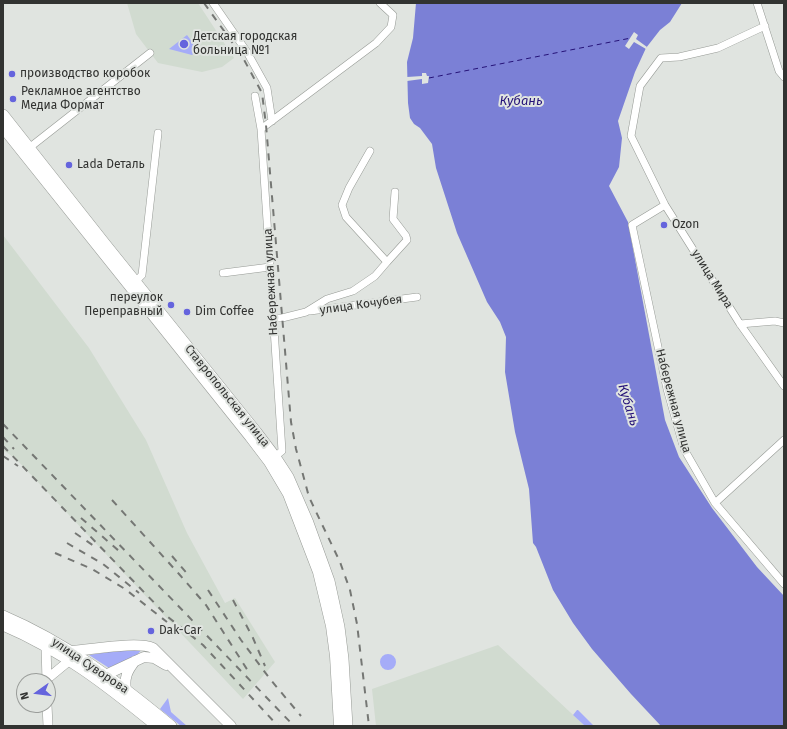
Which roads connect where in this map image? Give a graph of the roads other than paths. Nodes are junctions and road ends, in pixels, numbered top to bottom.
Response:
1 (213, 3) edge
2 (380, 3) edge
3 (757, 3) edge
4 (765, 26) junction
5 (150, 53) dead end
6 (784, 77) edge
7 (255, 96) dead end
8 (3, 115) edge
9 (272, 121) junction
10 (3, 128) edge
11 (261, 129) junction
12 (158, 132) dead end
13 (29, 148) junction
14 (370, 152) dead end
15 (395, 192) dead end
16 (665, 205) junction
17 (387, 262) junction
18 (270, 267) junction
19 (222, 273) dead end
20 (132, 284) junction
21 (417, 297) dead end
22 (306, 312) junction
23 (273, 318) junction
24 (784, 323) edge
25 (740, 324) junction
26 (784, 386) edge
27 (784, 440) edge
28 (272, 459) junction
29 (715, 503) junction
30 (784, 584) edge
31 (3, 616) edge
32 (3, 625) edge
33 (48, 642) junction
34 (144, 646) junction
35 (71, 656) junction
36 (147, 656) junction
37 (135, 661) junction
38 (47, 673) edge
39 (54, 673) edge
40 (179, 674) junction
41 (102, 677) junction
42 (126, 690) junction
43 (47, 713) edge
44 (156, 721) edge
45 (48, 726) edge
46 (171, 726) edge
47 (231, 726) edge
48 (339, 726) edge
49 (347, 726) edge

1 - 9 street
2 - 9 street
3 - 4 street
4 - 6 street
4 - 16 street, улица Мира
5 - 13 street
7 - 11 street, Набережная улица
8 - 13 main road, Ставропольская улица
9 - 11 street
10 - 20 main road, Ставропольская улица
11 - 18 street, Набережная улица
12 - 20 street
13 - 20 main road, Ставропольская улица
14 - 17 street
15 - 17 street, улица Кочубея
16 - 25 street, улица Мира
16 - 29 street, Набережная улица
17 - 22 street, улица Кочубея
18 - 19 street
18 - 23 street, Набережная улица
20 - 28 main road, Ставропольская улица
21 - 22 street, улица Кочубея
22 - 23 street, улица Кочубея
23 - 28 street, Набережная улица
24 - 25 street
25 - 26 street, улица Мира
27 - 29 street
28 - 48 main road, Ставропольская улица
28 - 49 main road, Ставропольская улица
29 - 30 street, Набережная улица
31 - 33 main road, улица Суворова
32 - 33 main road, улица Суворова
33 - 35 main road, улица Суворова
33 - 38 street
34 - 35 main road
34 - 36 main road
34 - 40 main road
35 - 39 street
35 - 41 main road, улица Суворова
36 - 37 main road
36 - 40 main road
37 - 41 main road
37 - 42 main road
40 - 47 main road
41 - 42 main road, улица Суворова
41 - 44 main road, улица Суворова
42 - 44 main road, улица Суворова
43 - 45 street
44 - 46 main road, улица Суворова

